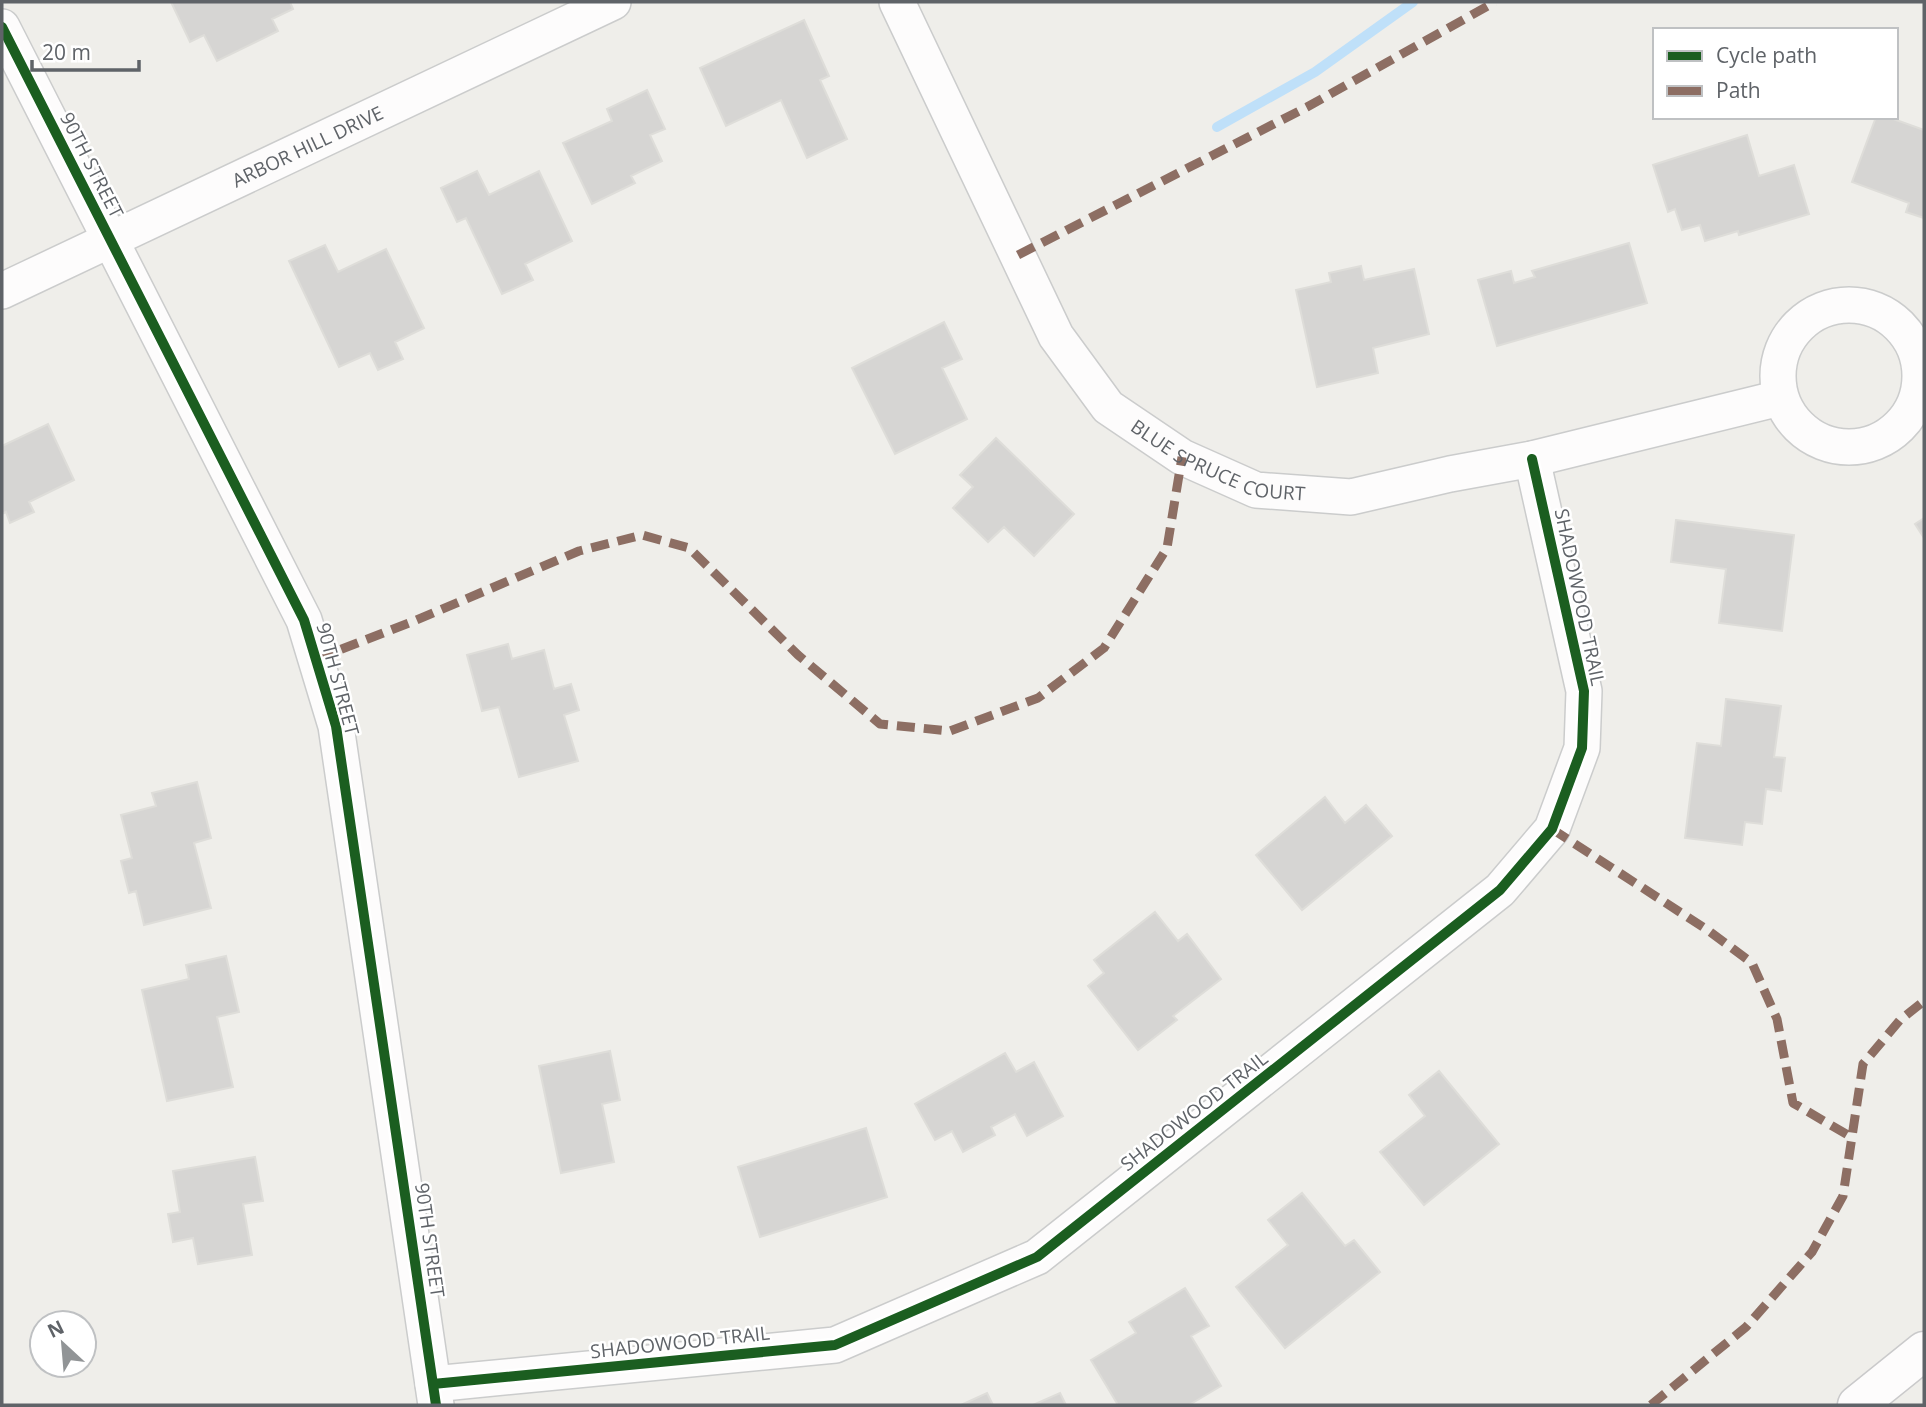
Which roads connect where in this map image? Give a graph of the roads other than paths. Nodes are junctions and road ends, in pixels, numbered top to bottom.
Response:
1 (613, 2) edge
2 (897, 2) edge
3 (2, 27) edge
4 (110, 240) junction
5 (2, 291) edge
6 (1780, 398) junction
7 (1532, 459) junction
8 (1924, 1351) edge
9 (435, 1394) edge
10 (1857, 1405) edge

1 - 4 street, ARBOR HILL DRIVE
2 - 7 street, BLUE SPRUCE COURT
3 - 4 street, 90TH STREET
4 - 5 street, ARBOR HILL DRIVE
4 - 9 street, 90TH STREET
6 - 6 street
6 - 7 street, BLUE SPRUCE COURT
7 - 9 street, SHADOWOOD TRAIL
8 - 10 main road

